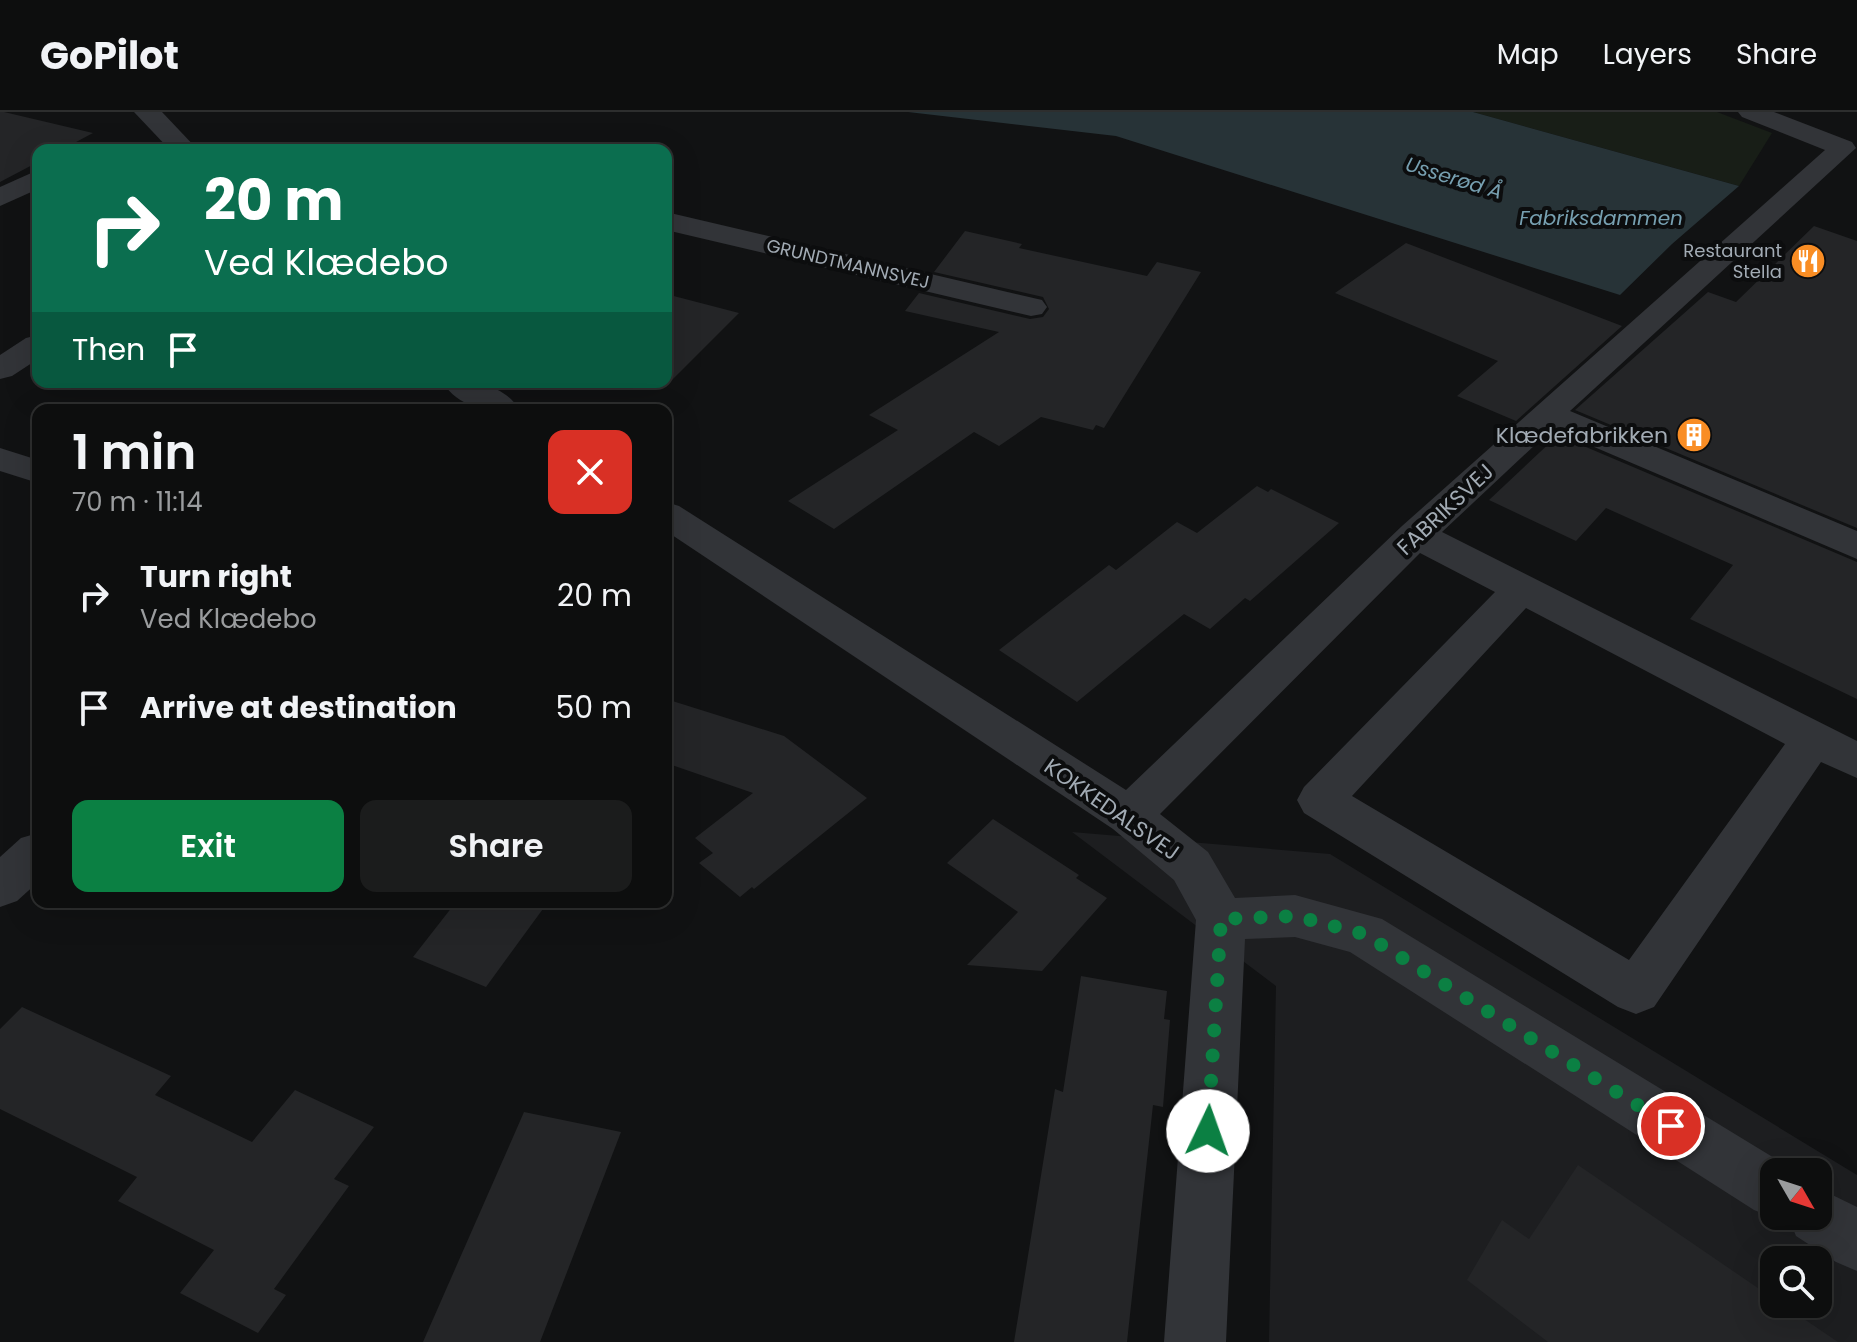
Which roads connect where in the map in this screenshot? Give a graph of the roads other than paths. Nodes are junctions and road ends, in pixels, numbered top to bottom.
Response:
1 (147, 112) edge
2 (1751, 112) edge
3 (179, 144) edge
4 (32, 181) edge
5 (0, 198) edge
6 (672, 222) edge
7 (1031, 307) dead end
8 (32, 349) edge
9 (0, 369) edge
10 (472, 388) edge
11 (494, 404) edge
12 (1547, 414) junction
13 (0, 459) edge
14 (32, 470) edge
15 (672, 518) edge
16 (1416, 535) junction
17 (1857, 546) edge
18 (1521, 589) junction
19 (1813, 739) junction
20 (1857, 761) edge
21 (1129, 816) junction
22 (32, 858) edge
23 (0, 887) edge
24 (1221, 919) junction
25 (1760, 1181) edge
26 (1832, 1225) edge
27 (1857, 1241) edge
28 (1195, 1342) edge

1 - 3 street
2 - 12 street, FABRIKSVEJ
4 - 5 street
6 - 7 street, GRUNDTMANNSVEJ
8 - 9 street
10 - 11 street
12 - 16 street, FABRIKSVEJ
12 - 17 street
13 - 14 street
15 - 21 street, KOKKEDALSVEJ
16 - 18 street
16 - 21 street, FABRIKSVEJ
18 - 19 street
18 - 19 street
19 - 20 street
21 - 24 street, KOKKEDALSVEJ
22 - 23 street
24 - 25 street
24 - 28 street
26 - 27 street

